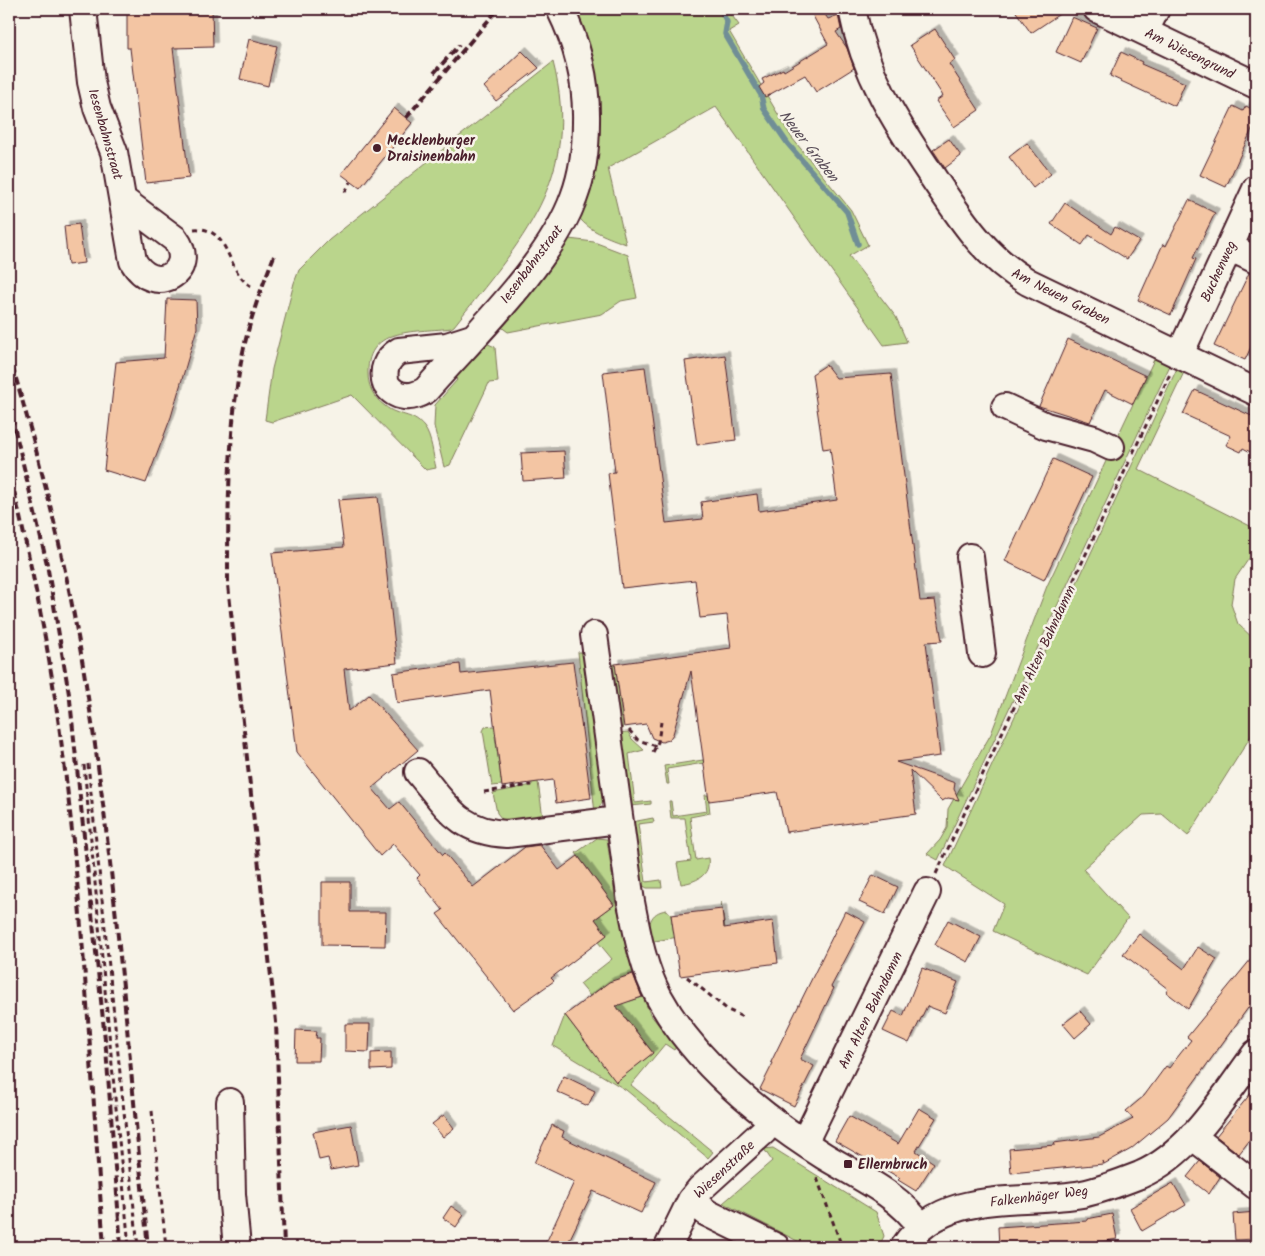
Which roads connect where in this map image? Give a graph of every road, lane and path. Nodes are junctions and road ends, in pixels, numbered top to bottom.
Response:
1 (84, 9) edge
2 (560, 9) edge
3 (852, 9) edge
4 (1097, 9) edge
5 (1155, 27) edge
6 (1256, 85) edge
7 (352, 182) dead end
8 (1256, 189) edge
9 (345, 192) dead end
10 (123, 200) dead end
11 (190, 230) dead end
12 (1229, 247) junction
13 (1256, 260) edge
14 (251, 286) dead end
15 (472, 338) dead end
16 (1180, 354) junction
17 (1256, 392) edge
18 (1005, 408) dead end
19 (1111, 447) dead end
20 (970, 557) dead end
21 (594, 635) dead end
22 (982, 654) dead end
23 (661, 722) dead end
24 (653, 752) dead end
25 (86, 764) dead end
26 (418, 772) dead end
27 (87, 773) junction
28 (531, 785) dead end
29 (484, 792) dead end
30 (618, 820) junction
31 (927, 892) joint
32 (687, 977) dead end
33 (745, 1018) dead end
34 (1256, 1053) edge
35 (230, 1102) dead end
36 (152, 1111) dead end
37 (772, 1121) junction
38 (1192, 1136) junction
39 (814, 1150) junction
40 (1256, 1186) edge
41 (691, 1200) junction
42 (921, 1227) junction
43 (129, 1247) edge
44 (138, 1247) edge
45 (166, 1247) edge
46 (237, 1247) edge
47 (668, 1247) edge
48 (776, 1247) edge
49 (842, 1247) edge
50 (904, 1247) edge

1 - 10 street, Iesenbahnstraat
2 - 15 street, Iesenbahnstraat
3 - 16 street, Am Neuen Graben
4 - 5 street, Am Wiesengrund
5 - 6 street, Am Wiesengrund
7 - 9 path
8 - 12 street, Buchenweg
11 - 14 path
12 - 13 street
12 - 16 street, Buchenweg
16 - 17 street, Am Neuen Graben
16 - 31 path, Am Alten Bahndamm
18 - 19 street
20 - 22 street
21 - 30 street
23 - 24 path
25 - 27 path
26 - 30 street
27 - 43 path
27 - 44 path
28 - 29 path
30 - 37 street
31 - 39 street, Am Alten Bahndamm
32 - 33 path
34 - 38 street, Falkenhäger Weg
35 - 46 street
36 - 45 path
37 - 39 street
37 - 41 street, Wiesenstraße
38 - 40 street
38 - 42 street, Falkenhäger Weg
39 - 42 street
39 - 49 path
41 - 47 street, Wiesenstraße
41 - 48 street
42 - 50 street, Falkenhäger Weg

